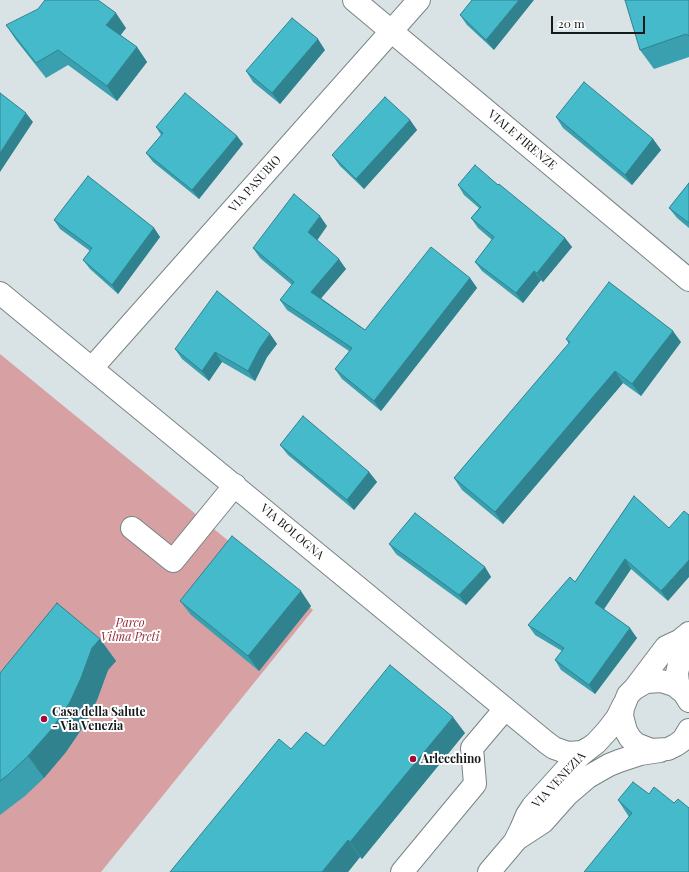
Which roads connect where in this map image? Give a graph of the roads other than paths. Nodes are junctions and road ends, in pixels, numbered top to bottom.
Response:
1 (354, 0) edge
2 (419, 0) edge
3 (391, 31) junction
4 (689, 280) edge
5 (0, 292) edge
6 (92, 368) junction
7 (235, 485) junction
8 (132, 528) dead end
9 (689, 633) edge
10 (629, 695) junction
11 (687, 697) edge
12 (505, 709) junction
13 (689, 730) edge
14 (589, 748) junction
15 (672, 750) edge
16 (513, 843) junction
17 (402, 872) edge
18 (489, 872) edge

1 - 3 street, VIALE FIRENZE
2 - 3 street, VIA PASUBIO
3 - 4 street, VIALE FIRENZE
3 - 6 street, VIA PASUBIO
5 - 6 street, VIA BOLOGNA
6 - 7 street, VIA BOLOGNA
7 - 8 street
7 - 12 street, VIA BOLOGNA
9 - 10 street, VIA VENEZIA
9 - 11 street, VIA VENEZIA
10 - 11 street
10 - 14 street, VIA VENEZIA
10 - 15 street
12 - 14 street, VIA BOLOGNA
12 - 17 street
13 - 15 street
14 - 16 street, VIA VENEZIA
15 - 16 street, VIA VENEZIA
16 - 18 street, VIA VENEZIA

